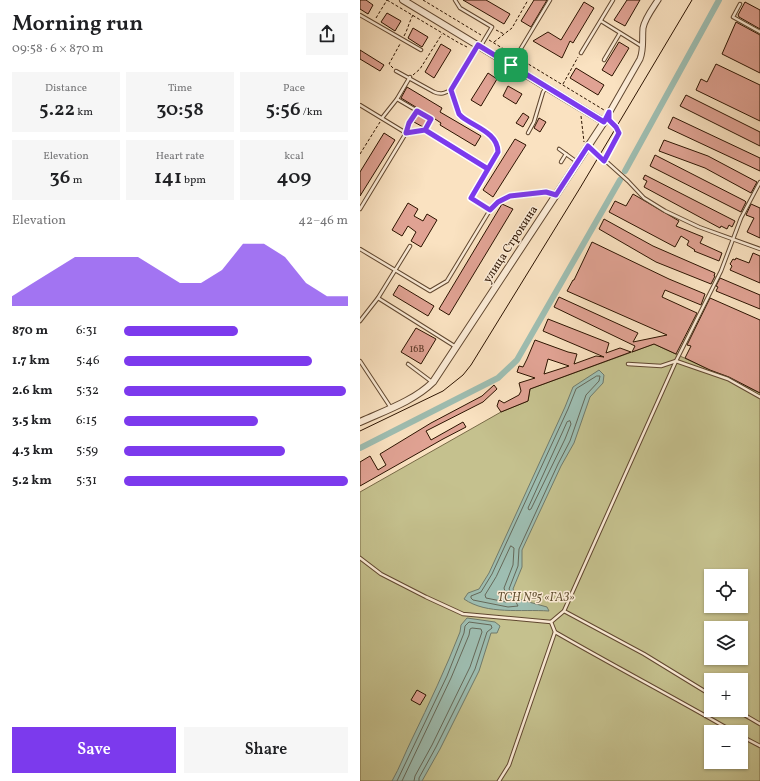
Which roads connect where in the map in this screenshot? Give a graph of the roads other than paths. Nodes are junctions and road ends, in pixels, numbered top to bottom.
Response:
1 (403, 0) edge
2 (455, 0) edge
3 (550, 0) edge
4 (613, 0) edge
5 (658, 0) edge
6 (740, 4) dead end
7 (360, 14) edge
8 (601, 20) junction
9 (760, 32) edge
10 (620, 33) junction
11 (478, 47) junction
12 (643, 47) junction
13 (421, 50) dead end
14 (580, 53) road end
15 (604, 60) dead end
16 (511, 65) junction
17 (396, 71) road end
18 (410, 77) junction
19 (547, 87) junction
20 (451, 90) junction
21 (397, 99) junction
22 (360, 106) edge
23 (417, 111) junction
24 (382, 118) junction
25 (604, 122) junction
26 (425, 130) junction
27 (406, 133) junction
28 (528, 133) dead end
29 (588, 146) junction
30 (559, 149) dead end
31 (566, 154) junction
32 (561, 162) dead end
33 (578, 162) junction
34 (488, 169) junction
35 (760, 182) edge
36 (556, 195) junction
37 (360, 209) edge
38 (490, 210) junction
39 (733, 238) junction
40 (410, 246) dead end
41 (360, 249) edge
42 (760, 249) edge
43 (395, 272) junction
44 (378, 298) junction
45 (360, 321) edge
46 (456, 348) junction
47 (360, 361) edge
48 (676, 362) junction
49 (408, 364) dead end
50 (628, 364) dead end
51 (433, 382) junction
52 (760, 397) edge
53 (391, 408) junction
54 (360, 422) edge
55 (360, 558) edge
56 (564, 611) junction
57 (551, 622) junction
58 (554, 632) junction
59 (704, 691) edge
60 (748, 717) edge
61 (760, 724) edge
62 (722, 725) edge
63 (748, 740) edge
64 (760, 746) edge
65 (500, 781) edge

1 - 11 street
2 - 11 lane
3 - 16 lane
4 - 8 lane
5 - 12 street, улица Строкина
6 - 9 lane
7 - 13 lane
8 - 10 lane
8 - 14 lane
10 - 12 lane
10 - 15 lane
11 - 16 street
11 - 20 lane
12 - 25 street, улица Строкина
16 - 19 street
17 - 18 lane
18 - 20 lane
18 - 21 lane
19 - 25 street
19 - 28 lane
20 - 34 lane
21 - 23 lane
21 - 24 lane
22 - 24 lane
23 - 26 lane
23 - 27 lane
24 - 27 lane
25 - 29 street, улица Строкина
26 - 27 lane
26 - 34 lane
27 - 37 lane
29 - 33 street, улица Строкина
29 - 39 lane
30 - 31 lane
31 - 32 lane
31 - 33 lane
33 - 36 street, улица Строкина
34 - 38 lane
35 - 39 lane
36 - 38 lane
36 - 46 street, улица Строкина
38 - 43 lane
39 - 42 lane
39 - 48 lane
40 - 43 lane
41 - 43 lane
43 - 44 lane
44 - 45 lane
44 - 46 lane
46 - 51 street, улица Строкина
47 - 53 lane
48 - 50 lane
48 - 52 lane
48 - 56 lane
49 - 51 lane
51 - 53 street, улица Строкина
53 - 54 street, улица Строкина
55 - 57 lane
56 - 57 lane
56 - 59 lane
57 - 58 lane
58 - 62 lane
58 - 65 lane
60 - 61 lane
63 - 64 lane

